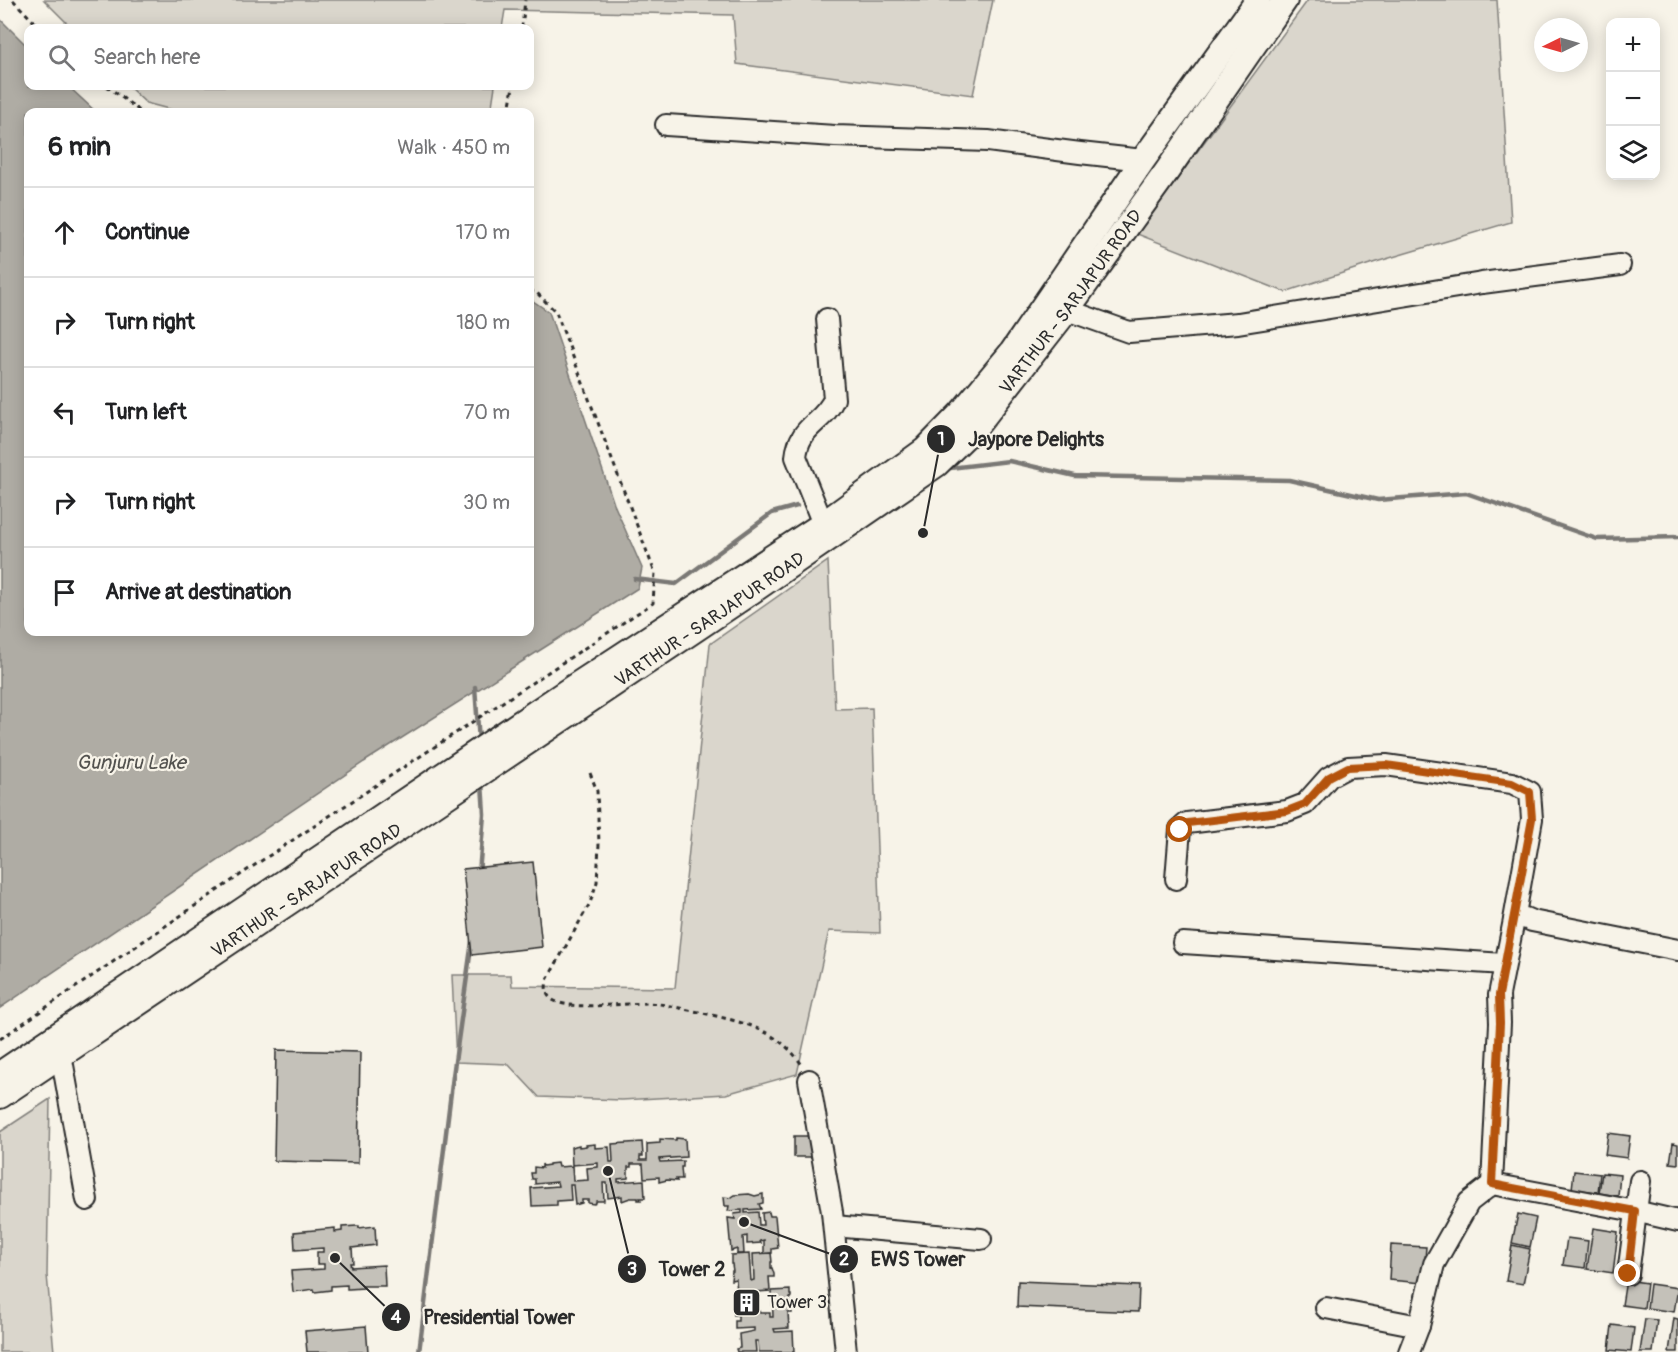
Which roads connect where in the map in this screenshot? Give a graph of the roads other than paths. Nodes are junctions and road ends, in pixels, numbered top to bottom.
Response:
1 (1258, 0) edge
2 (1285, 0) edge
3 (666, 125) dead end
4 (1143, 160) junction
5 (1620, 265) dead end
6 (1067, 310) junction
7 (827, 319) dead end
8 (823, 524) junction
9 (1176, 879) dead end
10 (1514, 920) junction
11 (1184, 943) dead end
12 (1678, 950) edge
13 (1504, 964) junction
14 (62, 1054) junction
15 (0, 1074) edge
16 (809, 1080) road end
17 (0, 1095) edge
18 (1640, 1180) dead end
19 (1492, 1184) junction
20 (87, 1200) dead end
21 (1635, 1211) junction
22 (1678, 1221) edge
23 (834, 1226) junction
24 (981, 1239) dead end
25 (1628, 1274) dead end
26 (1326, 1308) dead end
27 (1419, 1326) junction
28 (846, 1352) edge
29 (1409, 1352) edge

1 - 4 main road, VARTHUR - SARJAPUR ROAD
2 - 6 main road, VARTHUR - SARJAPUR ROAD
3 - 4 street
4 - 8 main road, VARTHUR - SARJAPUR ROAD
5 - 6 street
6 - 14 main road, VARTHUR - SARJAPUR ROAD
7 - 8 street
8 - 15 main road, VARTHUR - SARJAPUR ROAD
9 - 10 street
10 - 12 street
10 - 13 street
11 - 13 street
13 - 19 street
14 - 17 main road, VARTHUR - SARJAPUR ROAD
14 - 20 street
16 - 23 street
18 - 21 street
19 - 21 street
19 - 27 street
21 - 22 street
21 - 25 street
23 - 24 street
23 - 28 street
26 - 27 street
27 - 29 street

